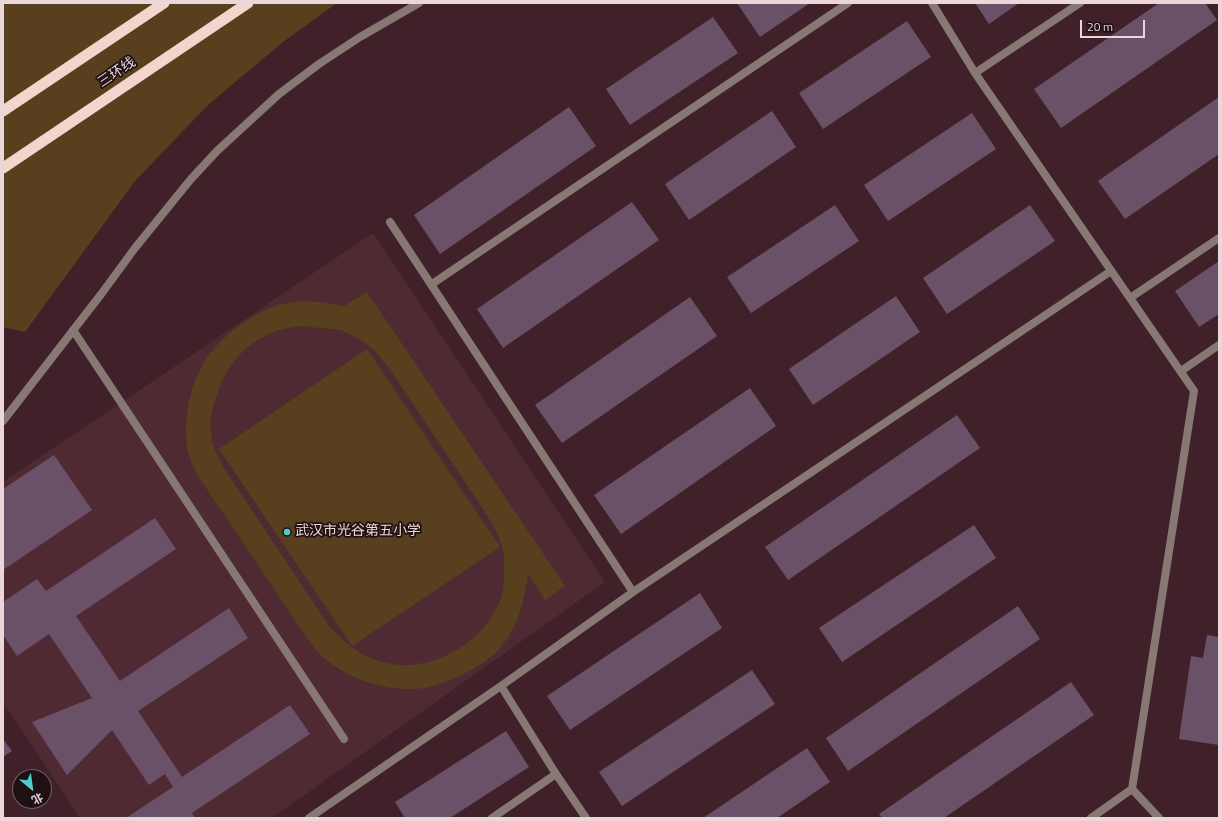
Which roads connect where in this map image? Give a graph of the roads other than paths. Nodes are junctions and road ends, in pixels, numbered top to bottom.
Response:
1 (164, 3) edge
2 (248, 3) edge
3 (419, 3) edge
4 (848, 3) edge
5 (932, 3) edge
6 (1080, 3) edge
7 (975, 73) junction
8 (3, 111) edge
9 (3, 168) edge
10 (390, 222) dead end
11 (1219, 238) edge
12 (1111, 271) junction
13 (432, 284) junction
14 (1130, 298) junction
15 (73, 330) junction
16 (1219, 345) edge
17 (1180, 371) junction
18 (3, 421) edge
19 (633, 592) junction
20 (501, 686) junction
21 (344, 739) dead end
22 (556, 774) junction
23 (1132, 789) junction
24 (308, 818) edge
25 (492, 818) edge
26 (586, 818) edge
27 (1091, 818) edge
28 (1160, 818) edge

1 - 8 highway
2 - 9 highway, 三环线
3 - 15 street
4 - 13 street
5 - 7 street
6 - 7 street
7 - 12 street
10 - 13 street
11 - 14 street
12 - 14 street
12 - 19 street
13 - 19 street
14 - 17 street
15 - 18 street
15 - 21 street
16 - 17 street
17 - 23 street
19 - 20 street
20 - 22 street
20 - 24 street
22 - 25 street
22 - 26 street
23 - 27 street
23 - 28 street

